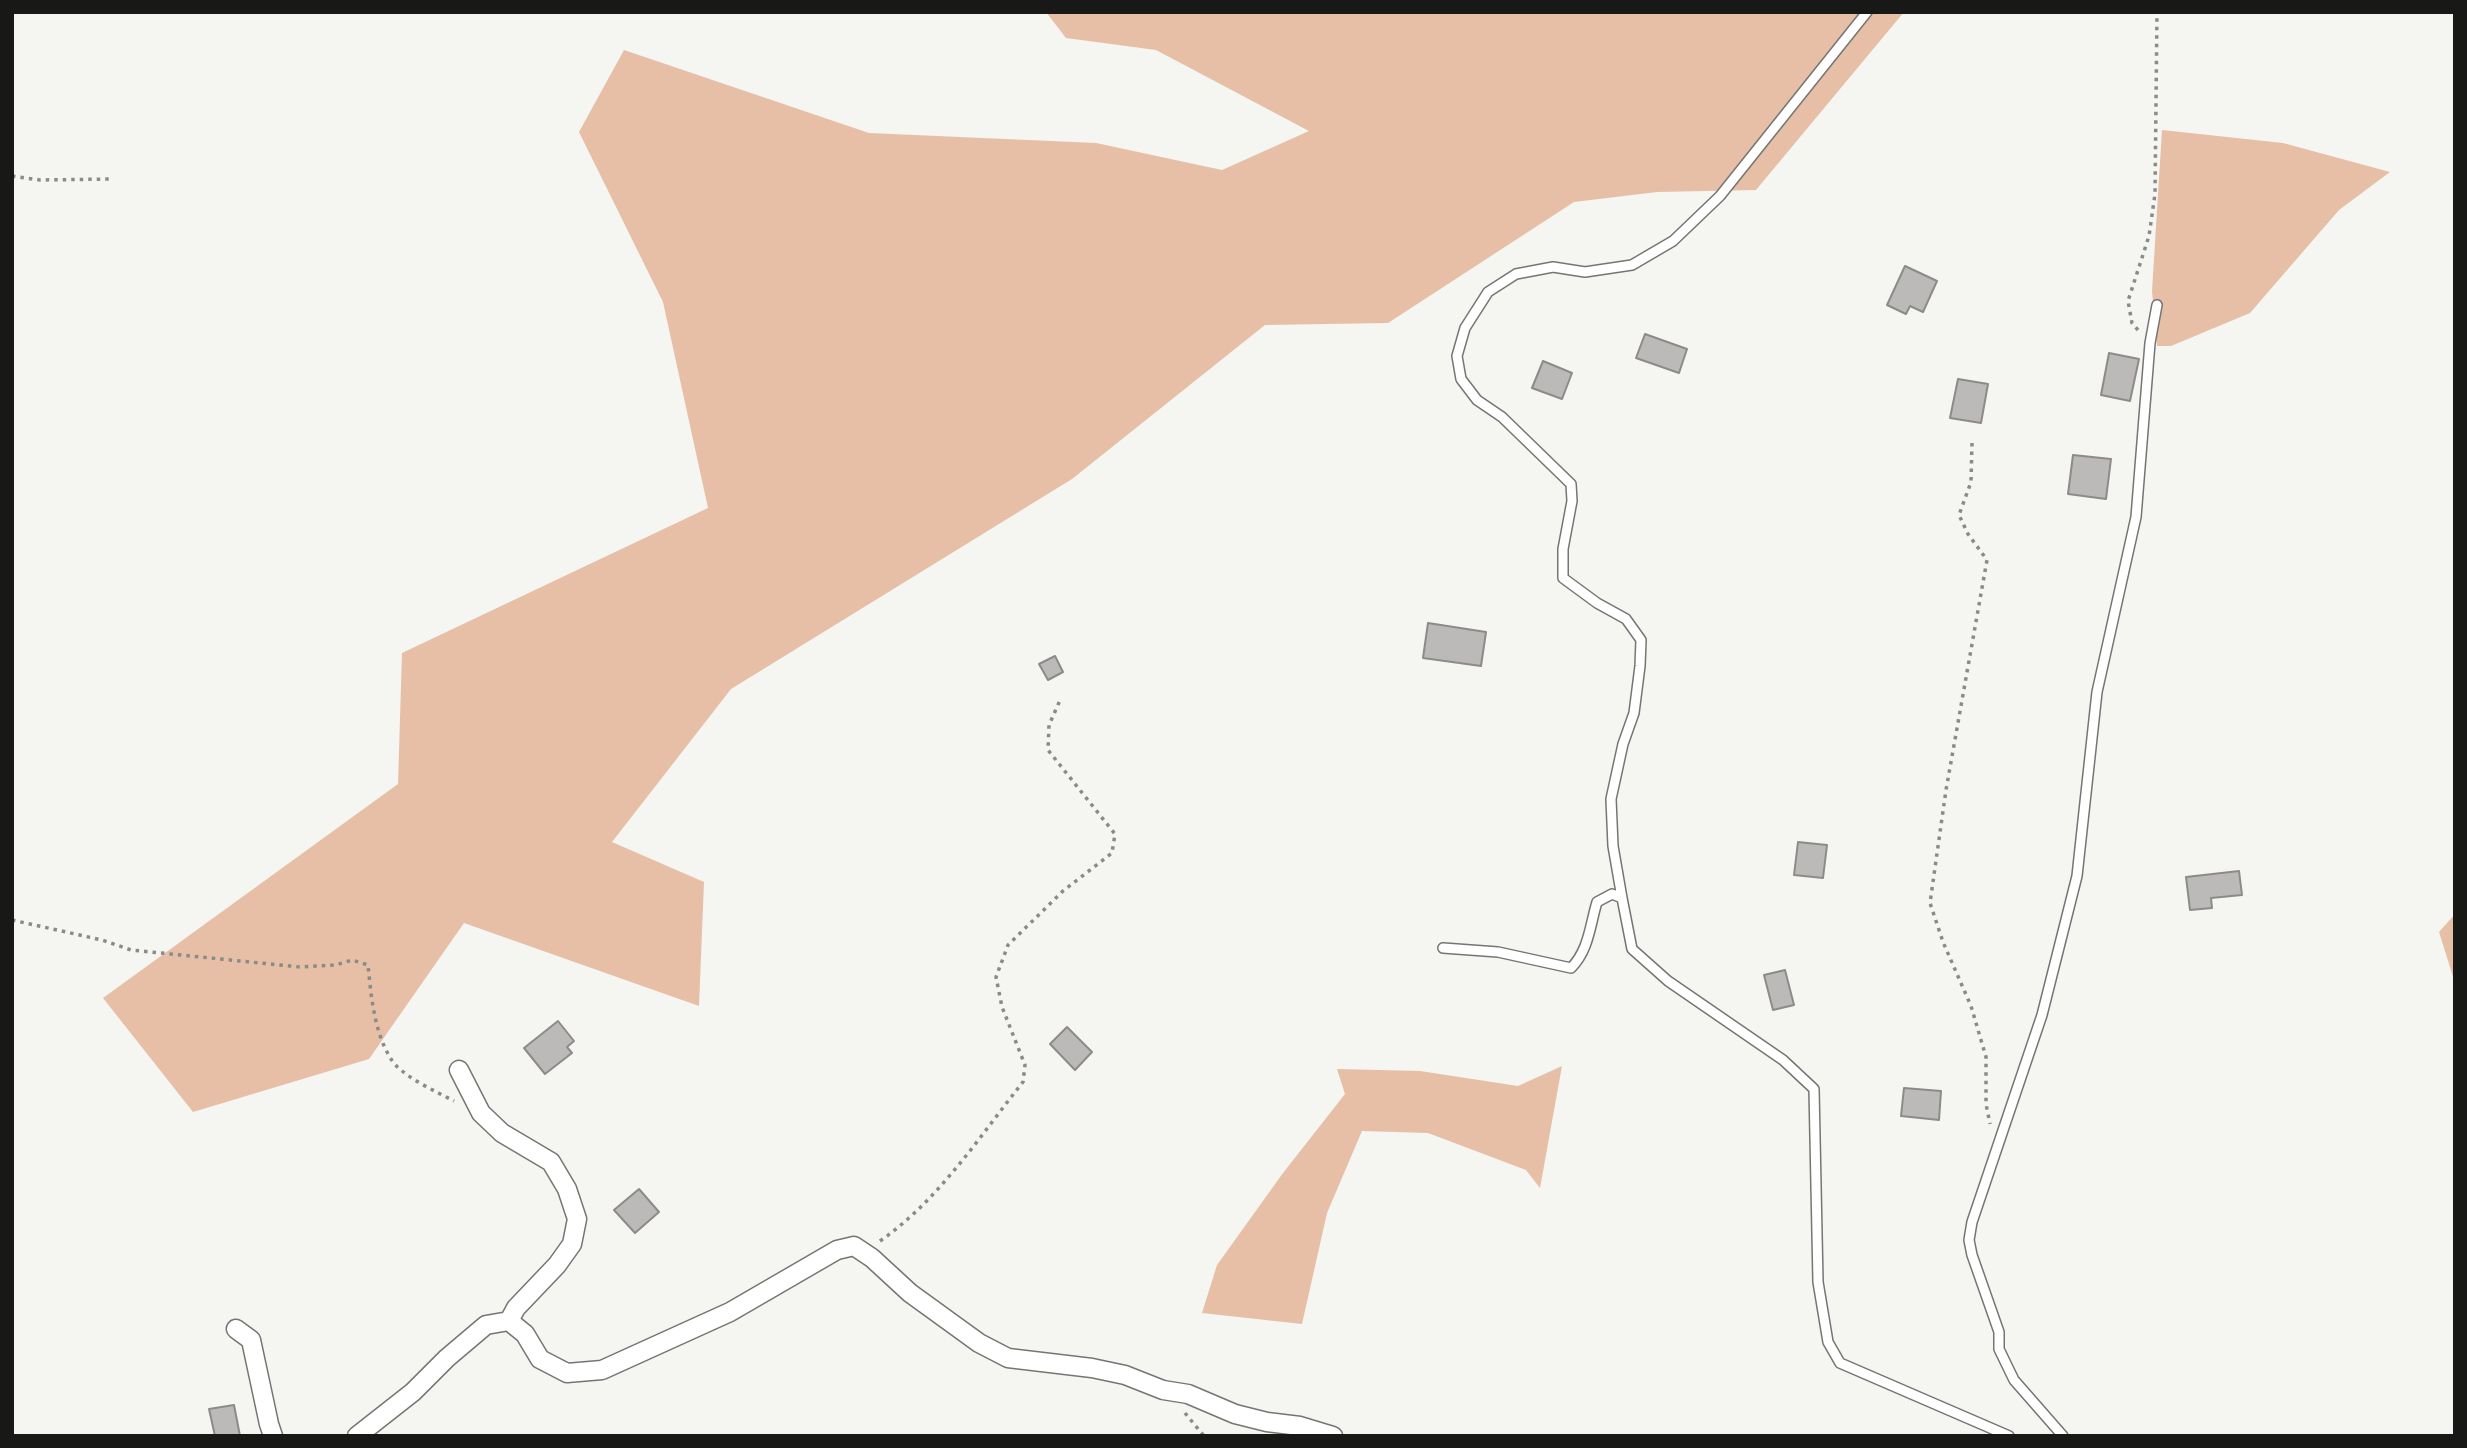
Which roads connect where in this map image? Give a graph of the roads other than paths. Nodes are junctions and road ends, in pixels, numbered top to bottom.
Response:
1 (1867, 12) edge
2 (2157, 305) dead end
3 (1622, 898) junction
4 (1443, 948) dead end
5 (459, 1070) dead end
6 (509, 1321) junction
7 (236, 1329) dead end
8 (273, 1436) edge
9 (357, 1436) edge
10 (1333, 1436) edge
11 (2009, 1436) edge
12 (2063, 1436) edge

1 - 3 lane
2 - 12 lane
3 - 4 lane
3 - 11 lane
5 - 6 street
6 - 9 street
6 - 10 street
7 - 8 street

